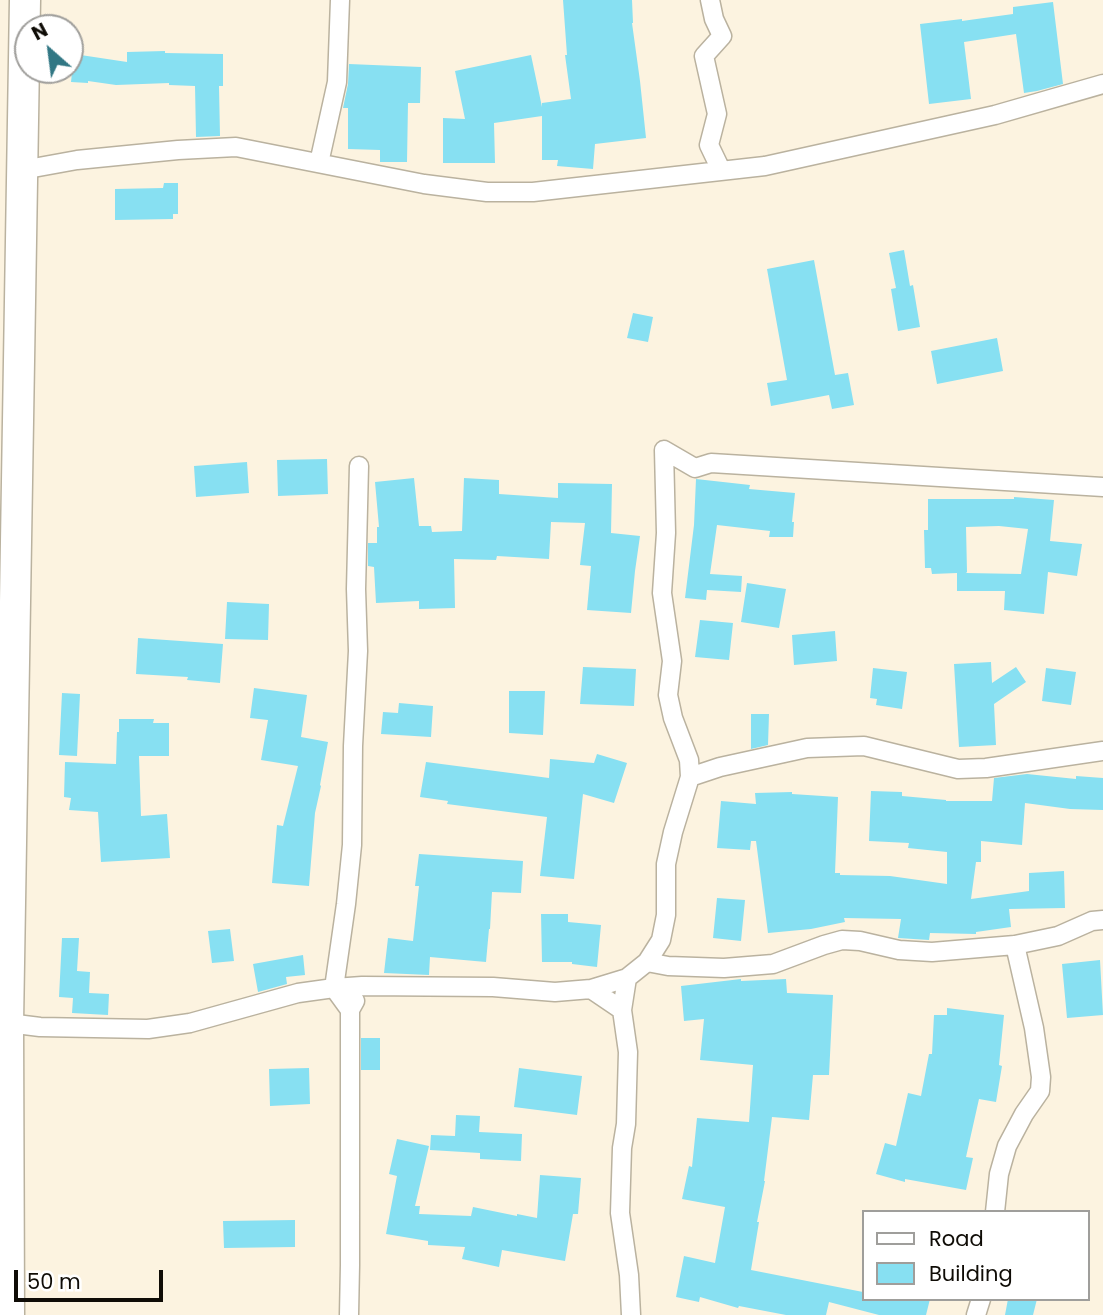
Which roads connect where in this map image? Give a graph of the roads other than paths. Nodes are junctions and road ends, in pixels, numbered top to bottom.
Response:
1 (25, 0) edge
2 (340, 0) edge
3 (710, 0) edge
4 (1103, 84) edge
5 (319, 163) junction
6 (22, 170) junction
7 (721, 170) junction
8 (359, 466) dead end
9 (1103, 487) edge
10 (1103, 751) edge
11 (690, 777) junction
12 (1103, 920) edge
13 (1015, 945) junction
14 (648, 962) junction
15 (626, 978) junction
16 (362, 986) junction
17 (334, 988) junction
18 (591, 989) junction
19 (351, 1010) junction
20 (622, 1010) junction
21 (8, 1023) junction
22 (995, 1210) edge
23 (9, 1315) edge
24 (349, 1315) edge
25 (631, 1315) edge

1 - 6 highway
2 - 5 street
3 - 7 street
4 - 7 street
5 - 6 street
5 - 7 street
6 - 21 highway
8 - 17 street
9 - 11 street
10 - 11 street
11 - 14 street
12 - 13 street
13 - 14 street
13 - 22 street
14 - 15 street
15 - 18 street
15 - 20 street
16 - 17 street
16 - 18 street
16 - 19 street
17 - 19 street
17 - 21 street
18 - 20 street
19 - 24 street
20 - 25 street
21 - 23 highway

